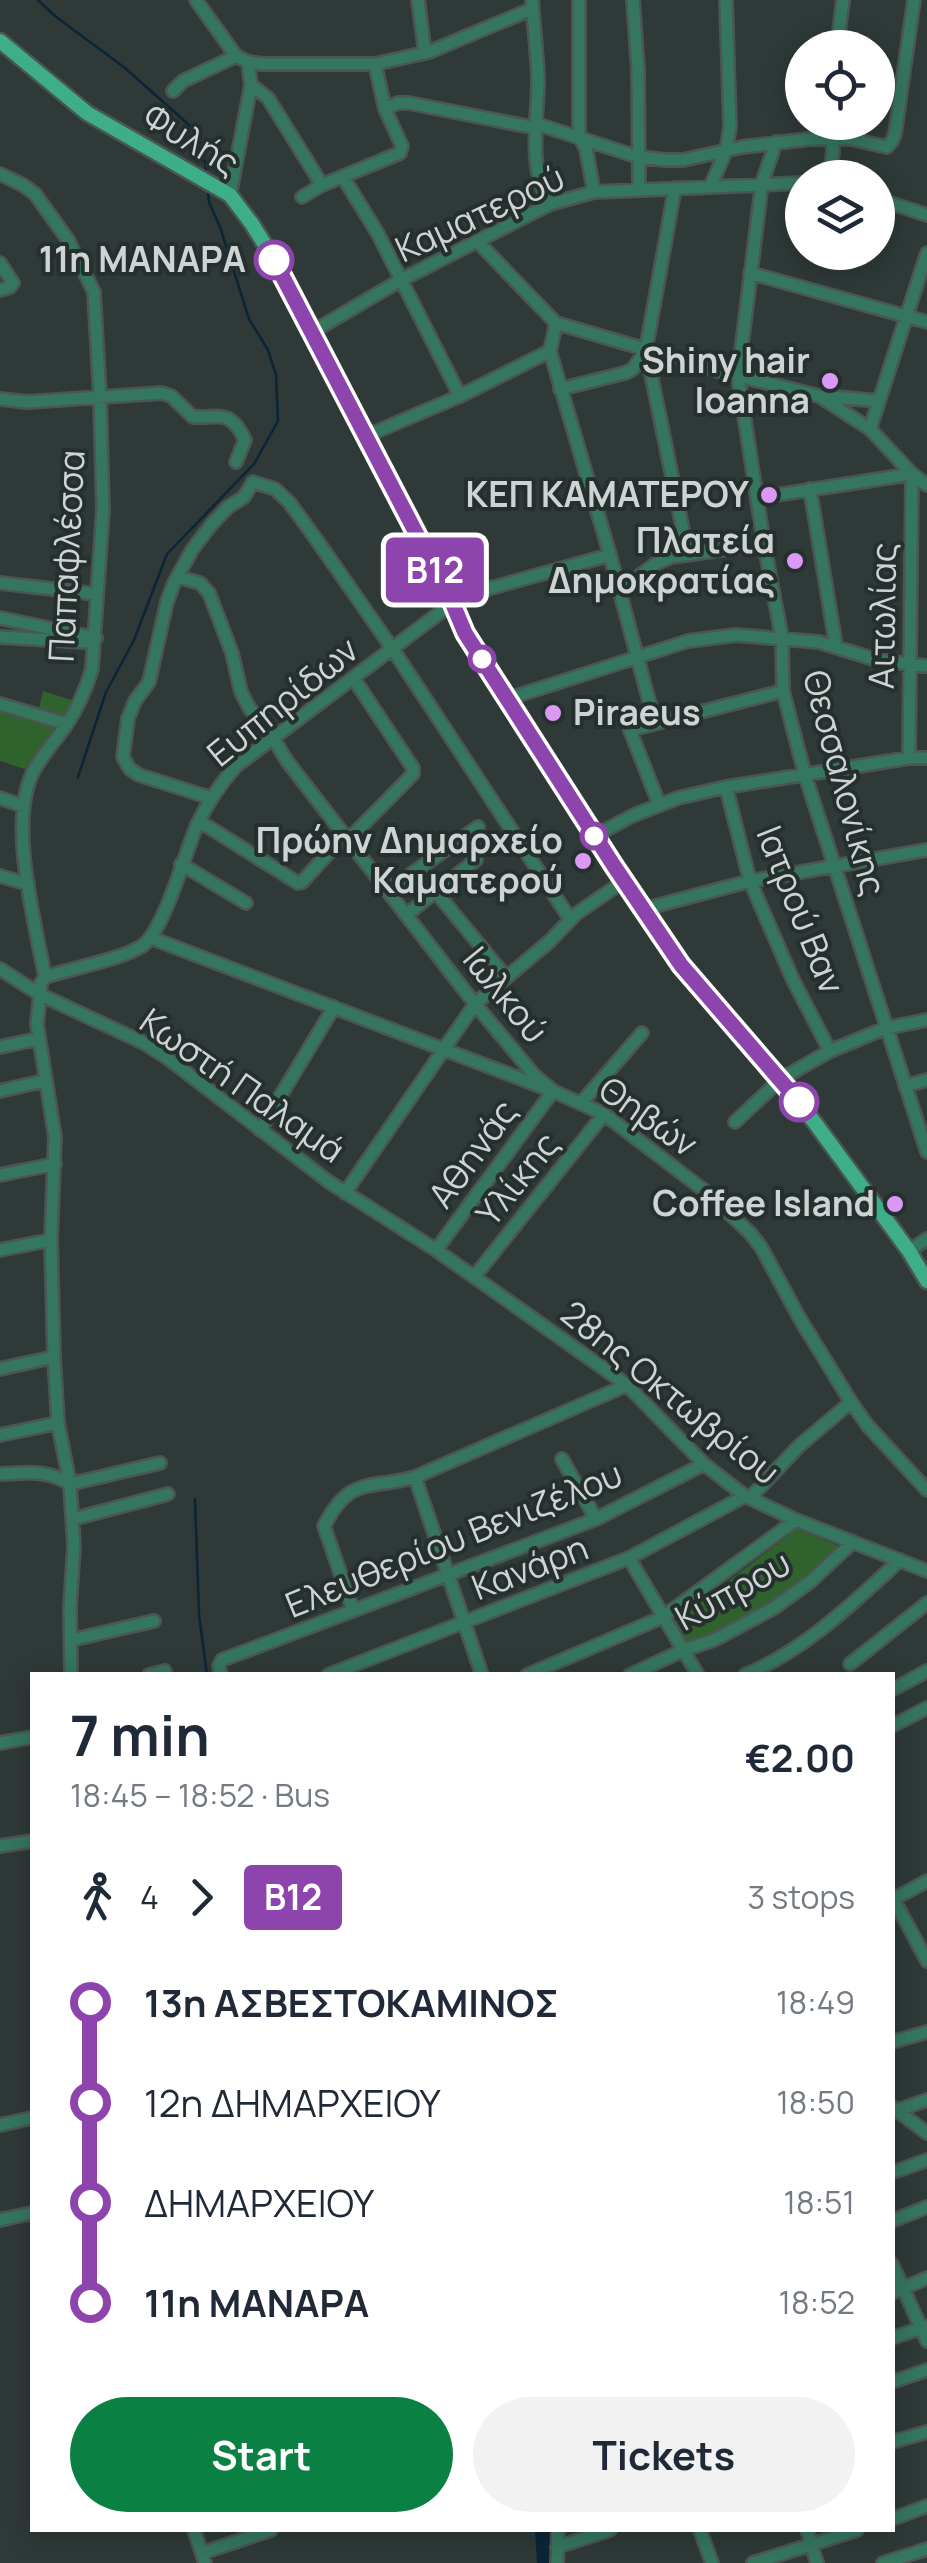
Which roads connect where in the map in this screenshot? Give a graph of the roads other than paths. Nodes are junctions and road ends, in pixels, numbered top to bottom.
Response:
1 (196, 0) edge
2 (418, 0) edge
3 (579, 0) edge
4 (632, 0) edge
5 (726, 0) edge
6 (844, 0) edge
7 (914, 0) edge
8 (532, 4) edge
9 (840, 30) edge
10 (0, 41) edge
11 (425, 53) junction
12 (242, 59) junction
13 (375, 64) junction
14 (251, 85) junction
15 (173, 91) dead end
16 (385, 109) junction
17 (536, 126) junction
18 (895, 134) edge
19 (579, 136) junction
20 (804, 140) edge
21 (856, 140) edge
22 (892, 140) edge
23 (776, 142) junction
24 (726, 150) junction
25 (638, 157) junction
26 (0, 174) edge
27 (343, 177) junction
28 (785, 182) edge
29 (762, 183) junction
30 (322, 185) junction
31 (710, 185) junction
32 (675, 188) junction
33 (639, 189) junction
34 (594, 192) junction
35 (230, 195) junction
36 (302, 197) dead end
37 (550, 204) junction
38 (895, 205) edge
39 (927, 214) edge
40 (478, 241) junction
41 (927, 253) edge
42 (0, 263) edge
43 (750, 272) junction
44 (401, 280) junction
45 (0, 290) edge
46 (908, 317) junction
47 (556, 322) junction
48 (927, 322) edge
49 (312, 332) junction
50 (646, 349) junction
51 (550, 351) junction
52 (738, 376) junction
53 (560, 389) junction
54 (460, 396) junction
55 (820, 396) junction
56 (100, 397) junction
57 (0, 399) edge
58 (878, 401) junction
59 (870, 429) junction
60 (366, 436) junction
61 (236, 462) dead end
62 (912, 474) junction
63 (927, 485) edge
64 (810, 490) junction
65 (757, 498) junction
66 (764, 544) junction
67 (610, 555) junction
68 (688, 555) junction
69 (178, 576) junction
70 (0, 583) edge
71 (618, 584) junction
72 (96, 594) junction
73 (452, 602) junction
74 (0, 618) edge
75 (1, 636) edge
76 (782, 638) junction
77 (96, 640) junction
78 (836, 646) junction
79 (392, 648) junction
80 (637, 655) junction
81 (910, 665) junction
82 (927, 666) edge
83 (354, 679) junction
84 (783, 691) junction
85 (507, 698) junction
86 (0, 704) edge
87 (655, 723) junction
88 (67, 724) junction
89 (273, 740) junction
90 (910, 758) junction
91 (927, 758) edge
92 (805, 775) junction
93 (726, 787) junction
94 (0, 798) edge
95 (211, 798) junction
96 (659, 804) junction
97 (23, 806) junction
98 (199, 821) junction
99 (478, 828) dead end
100 (594, 836) junction
101 (346, 838) junction
102 (927, 850) edge
103 (476, 860) dead end
104 (182, 864) junction
105 (836, 866) junction
106 (0, 876) edge
107 (624, 881) junction
108 (750, 881) junction
109 (28, 884) junction
110 (387, 890) junction
111 (436, 892) junction
112 (246, 903) dead end
113 (644, 909) junction
114 (406, 915) junction
115 (570, 919) junction
116 (151, 938) junction
117 (0, 969) edge
118 (45, 976) junction
119 (506, 977) junction
120 (39, 994) junction
121 (475, 1004) junction
122 (334, 1007) junction
123 (927, 1020) edge
124 (886, 1028) junction
125 (642, 1033) dead end
126 (38, 1039) junction
127 (0, 1047) edge
128 (443, 1049) junction
129 (830, 1051) junction
130 (781, 1079) junction
131 (927, 1080) edge
132 (44, 1081) junction
133 (905, 1086) junction
134 (554, 1090) junction
135 (0, 1092) edge
136 (582, 1102) junction
137 (604, 1114) junction
138 (735, 1122) dead end
139 (260, 1130) junction
140 (924, 1132) edge
141 (927, 1152) edge
142 (55, 1164) junction
143 (0, 1175) edge
144 (346, 1193) junction
145 (927, 1239) edge
146 (51, 1240) junction
147 (0, 1250) edge
148 (436, 1250) junction
149 (909, 1251) junction
150 (922, 1263) edge
151 (474, 1277) junction
152 (927, 1282) edge
153 (54, 1357) junction
154 (0, 1369) edge
155 (627, 1385) junction
156 (851, 1402) junction
157 (58, 1424) junction
158 (0, 1435) edge
159 (562, 1459) dead end
160 (160, 1463) dead end
161 (704, 1464) junction
162 (0, 1474) edge
163 (415, 1477) junction
164 (70, 1484) junction
165 (927, 1490) edge
166 (168, 1494) dead end
167 (748, 1497) junction
168 (73, 1518) junction
169 (596, 1519) junction
170 (796, 1520) junction
171 (853, 1542) junction
172 (629, 1558) junction
173 (900, 1560) junction
174 (927, 1571) edge
175 (447, 1574) junction
176 (927, 1603) edge
177 (353, 1610) junction
178 (663, 1618) junction
179 (154, 1621) dead end
180 (464, 1624) junction
181 (71, 1640) junction
182 (684, 1650) junction
183 (569, 1658) junction
184 (850, 1664) dead end
185 (777, 1669) edge
186 (165, 1671) dead end
187 (927, 1671) edge
188 (71, 1672) edge
189 (161, 1672) edge
190 (220, 1672) edge
191 (336, 1672) edge
192 (481, 1672) edge
193 (534, 1672) edge
194 (573, 1672) edge
195 (636, 1672) edge
196 (696, 1672) edge
197 (895, 1688) edge
198 (927, 1708) edge
199 (895, 1724) edge
200 (30, 1739) edge
201 (1, 1746) edge
202 (30, 1841) edge
203 (0, 1846) edge
204 (927, 1881) edge
205 (895, 1899) edge
206 (895, 1904) edge
207 (927, 1962) edge
208 (927, 2032) edge
209 (895, 2041) edge
210 (927, 2100) edge
211 (895, 2110) edge
212 (895, 2111) edge
213 (30, 2118) edge
214 (0, 2125) edge
215 (927, 2133) edge
216 (927, 2160) edge
217 (897, 2171) dead end
218 (927, 2207) edge
219 (30, 2213) edge
220 (0, 2220) edge
221 (895, 2220) edge
222 (927, 2278) edge
223 (898, 2291) edge
224 (925, 2332) edge
225 (895, 2337) edge
226 (927, 2370) edge
227 (895, 2381) edge
228 (927, 2432) edge
229 (895, 2441) edge
230 (927, 2506) edge
231 (895, 2518) edge
232 (195, 2532) edge
233 (266, 2532) edge
234 (558, 2532) edge
235 (604, 2532) edge
236 (701, 2532) edge
237 (808, 2532) edge
238 (851, 2532) edge
239 (812, 2544) junction
240 (558, 2547) junction
241 (927, 2549) edge
242 (203, 2558) edge
243 (557, 2563) edge
244 (712, 2563) edge
245 (753, 2563) edge
246 (818, 2563) edge
247 (883, 2563) edge

1 - 12 street
2 - 11 street
3 - 19 street
4 - 25 street
5 - 24 street
6 - 9 street
7 - 18 street
8 - 11 street
8 - 17 street
10 - 35 main road, Φυλής
11 - 13 street
12 - 13 street
12 - 14 street
12 - 15 street
13 - 16 street
14 - 30 street
14 - 35 street
16 - 17 street
16 - 27 street
17 - 19 street
17 - 37 street
19 - 25 street
19 - 34 street
20 - 23 street
21 - 22 street
23 - 24 street
23 - 29 street, Θεσσαλονίκης
24 - 25 street
24 - 31 street
25 - 33 street
26 - 56 street, Παπαφλέσσα
27 - 30 street
27 - 44 street
28 - 29 street, Καματερού
29 - 31 street, Καματερού
29 - 43 street, Θεσσαλονίκης
30 - 36 street
31 - 32 street, Καματερού
32 - 33 street, Καματερού
32 - 50 street
33 - 34 street, Καματερού
34 - 37 street, Καματερού
35 - 49 main road, Φυλής
37 - 40 street, Καματερού
38 - 39 street
40 - 44 street, Καματερού
40 - 47 street
41 - 46 street
42 - 45 street
43 - 46 street
43 - 52 street, Θεσσαλονίκης
44 - 49 street, Καματερού
44 - 54 street
46 - 48 street
46 - 58 street
47 - 50 street
47 - 51 street
49 - 60 main road, Φυλής
50 - 52 street
50 - 53 street
50 - 68 street
51 - 53 street
51 - 54 street
52 - 55 street
52 - 65 street, Θεσσαλονίκης
53 - 67 street
54 - 60 street
55 - 58 street
55 - 59 street
56 - 57 street
56 - 61 street
56 - 72 street, Παπαφλέσσα
58 - 59 street
59 - 62 street
60 - 73 main road, Φυλής
62 - 63 street
62 - 64 street
62 - 81 street, Αιτωλίας
64 - 65 street
64 - 78 street
65 - 66 street, Θεσσαλονίκης
66 - 68 street
66 - 76 street, Θεσσαλονίκης
67 - 71 street
67 - 73 street
68 - 71 street
69 - 79 street
69 - 89 street, Ιωλκού
69 - 95 street
70 - 72 street
71 - 80 street
72 - 77 street, Παπαφλέσσα
73 - 79 street
73 - 85 main road, Φυλής
74 - 77 street
75 - 77 street
76 - 78 street
76 - 80 street
76 - 84 street, Θεσσαλονίκης
77 - 88 street, Παπαφλέσσα
78 - 81 street
79 - 83 street, Ευπηρίδων
79 - 115 street, Ευπηρίδων
80 - 85 street
80 - 87 street
81 - 82 street
81 - 90 street, Αιτωλίας
83 - 89 street, Ευπηρίδων
83 - 101 street
84 - 87 street
84 - 92 street, Θεσσαλονίκης
85 - 100 main road, Φυλής
86 - 88 street
87 - 96 street
88 - 97 street, Παπαφλέσσα
89 - 95 street, Ευπηρίδων
89 - 101 street, Ιωλκού
90 - 91 street
90 - 92 street
92 - 93 street
92 - 105 street, Θεσσαλονίκης
93 - 96 street
93 - 108 street, Ιατρού Βαν
94 - 97 street
95 - 98 street, Ευπηρίδων
96 - 100 street
97 - 109 street, Παπαφλέσσα
98 - 101 street
98 - 104 street, Ευπηρίδων
99 - 110 street
100 - 107 main road, Φυλής
101 - 110 street, Ιωλκού
102 - 105 street
103 - 111 street
104 - 112 street
104 - 116 street, Ευπηρίδων
105 - 108 street
105 - 124 street, Θεσσαλονίκης
106 - 109 street
107 - 113 main road, Φυλής
107 - 115 street
108 - 113 street
108 - 129 street, Ιατρού Βαν
109 - 118 street, Παπαφλέσσα
110 - 114 street, Ιωλκού
111 - 114 street
111 - 119 street
113 - 130 main road, Φυλής
114 - 121 street, Ιωλκού
115 - 119 street
116 - 118 street
116 - 122 street, Θηβών
117 - 120 street, Κωστή Παλαμά
118 - 120 street, Παπαφλέσσα
119 - 121 street
120 - 126 street, Παπαφλέσσα
120 - 139 street, Κωστή Παλαμά
121 - 128 street
121 - 134 street, Ιωλκού
122 - 128 street, Θηβών
122 - 139 street
123 - 124 street
124 - 129 street
124 - 133 street, Θεσσαλονίκης
125 - 136 street
126 - 127 street
126 - 132 street, Παπαφλέσσα
128 - 134 street, Θηβών
128 - 144 street
129 - 130 street
130 - 138 street
130 - 149 main road, Φυλής
131 - 133 street
132 - 135 street
132 - 142 street, Παπαφλέσσα
133 - 140 street, Θεσσαλονίκης
134 - 136 street, Θηβών
134 - 148 street, Αθηνάς
136 - 137 street, Θηβών
137 - 151 street, Υλίκης
137 - 156 street, Θηβών
139 - 144 street, Κωστή Παλαμά
140 - 141 street, Θεσσαλονίκης
142 - 143 street
142 - 146 street, Παπαφλέσσα
144 - 148 street, 28ης Οκτωβρίου
145 - 149 street
146 - 147 street
146 - 153 street, Παπαφλέσσα
148 - 151 street, 28ης Οκτωβρίου
149 - 150 main road, Φυλής
150 - 152 main road, Φυλής
151 - 155 street, 28ης Οκτωβρίου
153 - 154 street
153 - 157 street, Παπαφλέσσα
155 - 161 street, 28ης Οκτωβρίου
155 - 163 street
156 - 165 street, Θηβών
156 - 167 street, Κανάρη
157 - 158 street
157 - 164 street, Παπαφλέσσα
159 - 169 street
160 - 164 street
161 - 167 street, 28ης Οκτωβρίου
161 - 169 street, Ελευθερίου Βενιζέλου
162 - 164 street
163 - 175 street
163 - 177 street
164 - 168 street, Παπαφλέσσα
166 - 168 street
167 - 170 street, 28ης Οκτωβρίου
167 - 172 street, Κανάρη
168 - 181 street, Παπαφλέσσα
169 - 175 street, Ελευθερίου Βενιζέλου
170 - 171 street, 28ης Οκτωβρίου
170 - 178 street
171 - 173 street, 28ης Οκτωβρίου
171 - 182 street, Κύπρου
172 - 178 street
172 - 180 street, Κανάρη
173 - 174 street, 28ης Οκτωβρίου
173 - 185 street
175 - 177 street, Ελευθερίου Βενιζέλου
175 - 180 street
176 - 184 street
177 - 190 street, Ελευθερίου Βενιζέλου
178 - 182 street
178 - 183 street
179 - 181 street
180 - 191 street, Κανάρη
180 - 192 street
181 - 188 street, Παπαφλέσσα
182 - 195 street, Κύπρου
182 - 196 street
183 - 193 street
183 - 194 street
186 - 189 street
187 - 197 street
198 - 199 street
200 - 201 street
202 - 203 street
204 - 205 street
206 - 207 street
208 - 209 street
210 - 211 street
212 - 215 street
213 - 214 street
216 - 217 street
218 - 221 street
219 - 220 street
222 - 223 street
223 - 224 street
224 - 225 street
226 - 227 street
228 - 229 street
230 - 231 street
232 - 242 street
233 - 242 street
234 - 240 street
235 - 240 street
236 - 244 street
237 - 239 street
238 - 239 street
239 - 245 street
239 - 246 street
240 - 243 street
241 - 247 street

